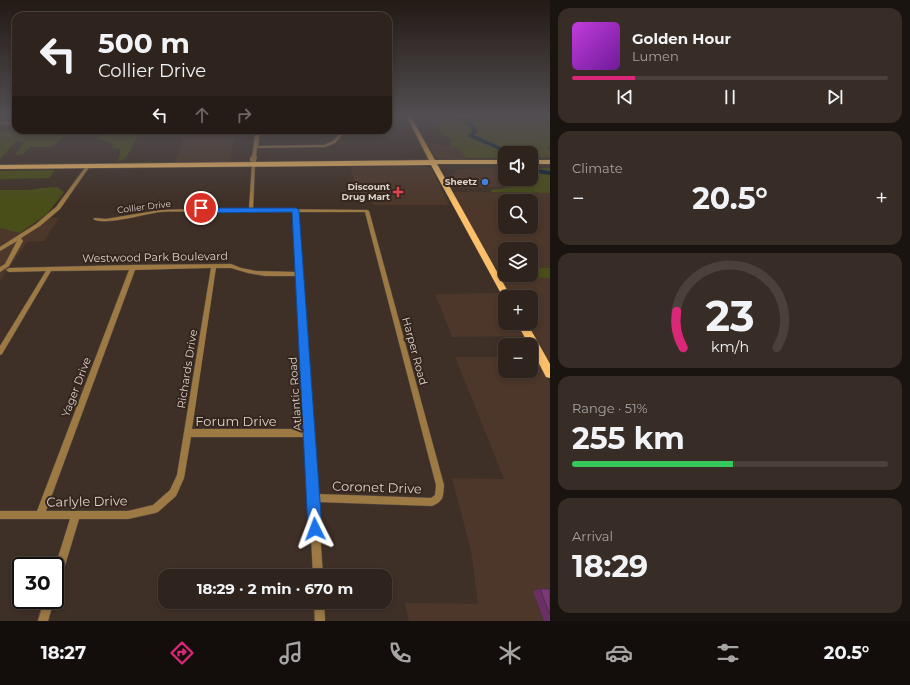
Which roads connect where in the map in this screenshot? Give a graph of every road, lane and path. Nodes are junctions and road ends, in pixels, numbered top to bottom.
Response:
1 (325, 146) edge
2 (423, 146) edge
3 (256, 147) joint
4 (254, 161) junction
5 (433, 162) junction
6 (498, 162) edge
7 (538, 162) edge
8 (550, 162) edge
9 (88, 166) junction
10 (0, 167) edge
11 (251, 210) junction
12 (296, 210) junction
13 (367, 211) joint
14 (95, 219) dead end
15 (18, 238) junction
16 (7, 245) junction
17 (18, 246) junction
18 (0, 249) edge
19 (214, 266) junction
20 (133, 267) junction
21 (50, 269) junction
22 (0, 270) edge
23 (9, 270) dead end
24 (300, 274) junction
25 (503, 290) edge
26 (526, 330) edge
27 (0, 352) edge
28 (550, 374) edge
29 (187, 433) junction
30 (309, 433) junction
31 (181, 475) joint
32 (439, 497) joint
33 (313, 498) junction
34 (0, 515) edge
35 (40, 515) junction
36 (76, 515) junction
37 (63, 557) edge
38 (318, 569) edge
39 (46, 609) edge
40 (319, 609) edge
41 (43, 621) edge
42 (320, 621) edge

1 - 3 street
2 - 5 street
3 - 4 street
4 - 5 main road
4 - 9 main road
4 - 11 street
5 - 6 main road
5 - 25 main road
7 - 8 main road
9 - 10 main road
9 - 15 street
11 - 12 street, Collier Drive
11 - 14 street, Collier Drive
12 - 13 street, Collier Drive
12 - 24 street, Atlantic Road
13 - 32 street, Harper Road
15 - 16 street
15 - 17 street
16 - 17 street
16 - 18 street
17 - 22 street
19 - 20 street, Westwood Park Boulevard
19 - 24 street, Westwood Park Boulevard
19 - 29 street, Richards Drive
20 - 21 street, Westwood Park Boulevard
20 - 35 street, Yager Drive
21 - 23 street, Westwood Park Boulevard
21 - 27 street
24 - 30 street, Atlantic Road
26 - 28 main road
29 - 30 street, Forum Drive
29 - 31 street, Richards Drive
30 - 33 street, Atlantic Road
31 - 36 street, Carlyle Drive
32 - 33 street, Coronet Drive
33 - 38 street, Atlantic Road
34 - 35 street, Carlyle Drive
35 - 36 street, Carlyle Drive
36 - 37 street
39 - 41 street
40 - 42 street

